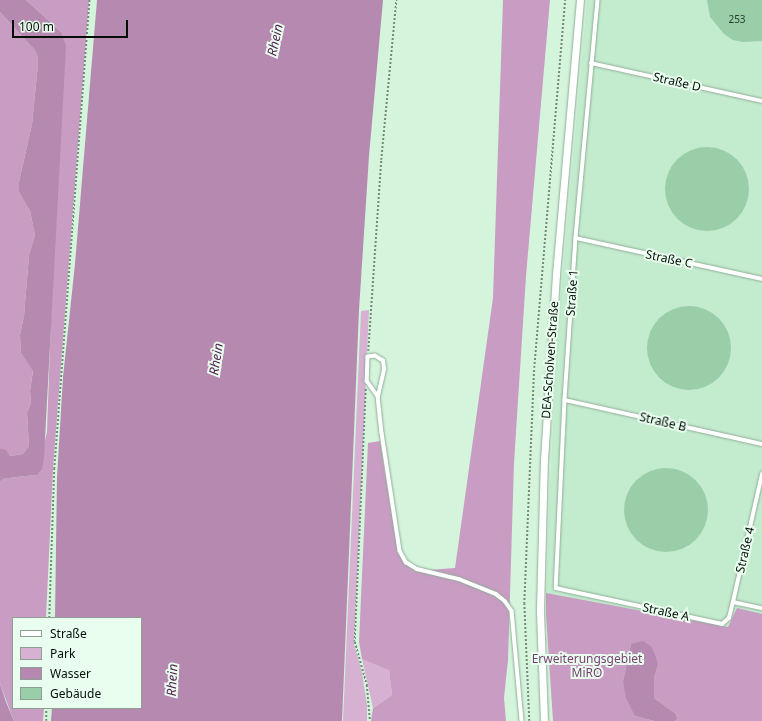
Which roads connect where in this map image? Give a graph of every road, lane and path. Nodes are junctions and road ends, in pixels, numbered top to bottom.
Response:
1 (89, 0) edge
2 (396, 0) edge
3 (565, 0) edge
4 (580, 0) edge
5 (598, 0) edge
6 (591, 63) junction
7 (762, 101) edge
8 (576, 238) junction
9 (762, 279) edge
10 (368, 357) junction
11 (366, 381) junction
12 (378, 396) junction
13 (565, 400) junction
14 (762, 444) edge
15 (762, 474) edge
16 (556, 588) joint
17 (733, 602) junction
18 (762, 608) edge
19 (49, 617) edge
20 (46, 709) edge
21 (46, 721) edge
22 (370, 721) edge
23 (522, 721) edge
24 (529, 721) edge
25 (544, 721) edge

1 - 19 path
2 - 10 path
3 - 24 path
4 - 25 street, DEA-Scholven-Straße
5 - 6 lane, Straße 1
6 - 7 lane, Straße D
6 - 8 lane, Straße 1
8 - 9 lane, Straße C
8 - 13 lane, Straße 1
10 - 11 lane
10 - 12 lane
11 - 12 lane
11 - 22 path
12 - 23 lane
13 - 14 lane, Straße B
13 - 16 lane, Straße 1
15 - 17 lane, Straße 4
16 - 17 lane, Straße A
17 - 18 lane
20 - 21 path

